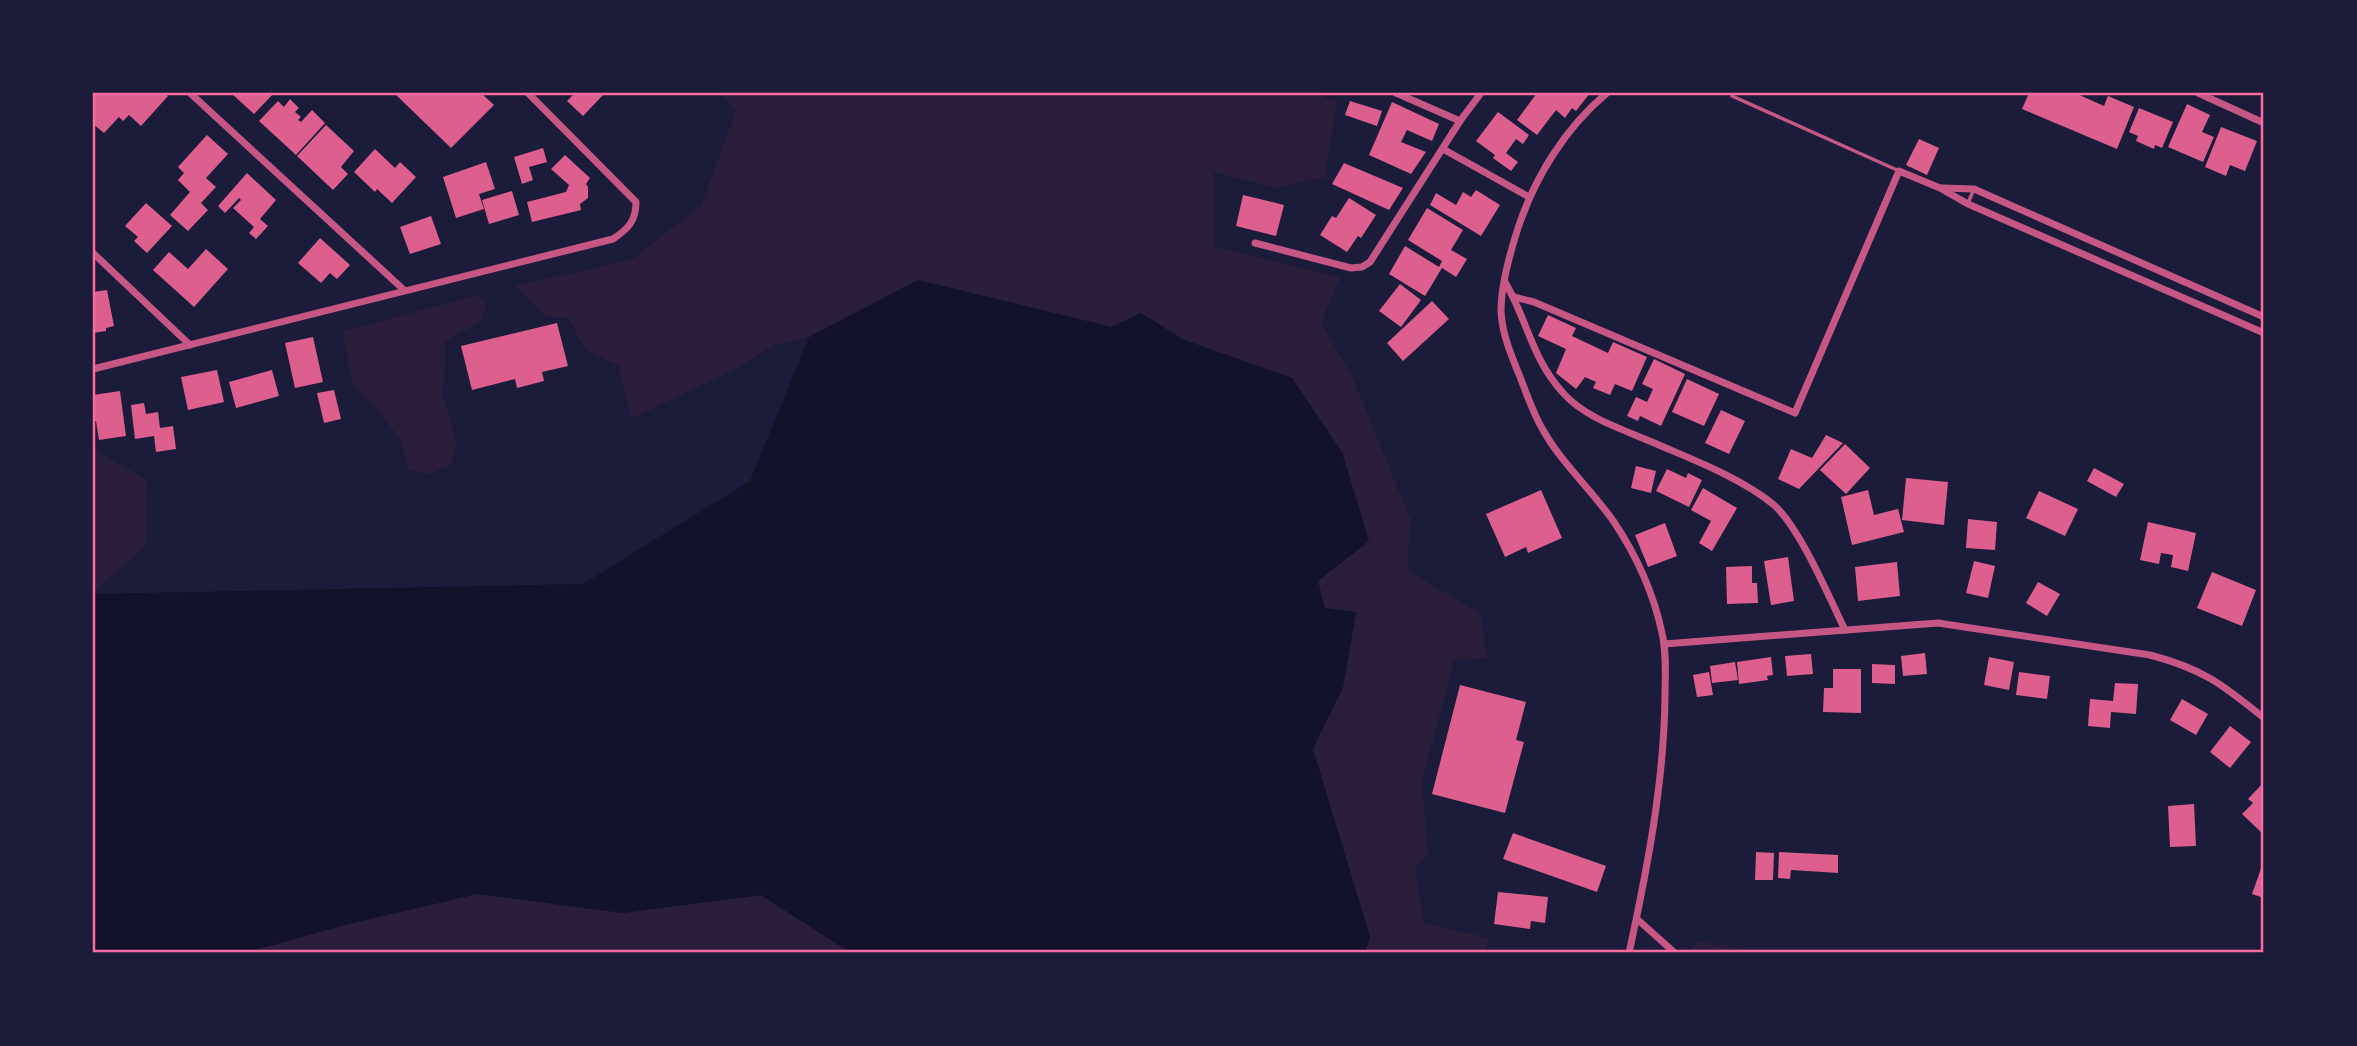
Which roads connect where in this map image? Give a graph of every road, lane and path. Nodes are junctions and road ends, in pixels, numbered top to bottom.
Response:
1 (190, 93) edge
2 (528, 93) edge
3 (1396, 93) edge
4 (1481, 93) edge
5 (1607, 93) edge
6 (2198, 93) edge
7 (1732, 96) dead end
8 (1460, 121) junction
9 (2264, 123) edge
10 (1443, 149) junction
11 (1899, 171) junction
12 (1940, 188) junction
13 (1974, 189) junction
14 (1529, 197) junction
15 (1968, 204) junction
16 (1255, 243) dead end
17 (93, 253) edge
18 (1505, 281) junction
19 (404, 290) junction
20 (1514, 297) junction
21 (2264, 317) edge
22 (2264, 333) edge
23 (190, 345) junction
24 (93, 369) edge
25 (1845, 630) junction
26 (1664, 644) junction
27 (2264, 718) edge
28 (1637, 919) junction
29 (1629, 953) edge
30 (1675, 953) edge

1 - 19 street
2 - 19 street
3 - 8 street
4 - 8 street
5 - 14 street
6 - 9 street
7 - 11 lane
8 - 10 street
10 - 14 street
10 - 16 street
11 - 12 street
11 - 20 street
12 - 13 street
12 - 15 street
13 - 15 lane
13 - 21 street
14 - 18 street
15 - 22 street
17 - 23 street
18 - 20 street
18 - 26 street
19 - 23 street
20 - 25 street
23 - 24 street
25 - 26 street
25 - 27 street
26 - 28 street
28 - 29 street
28 - 30 street

